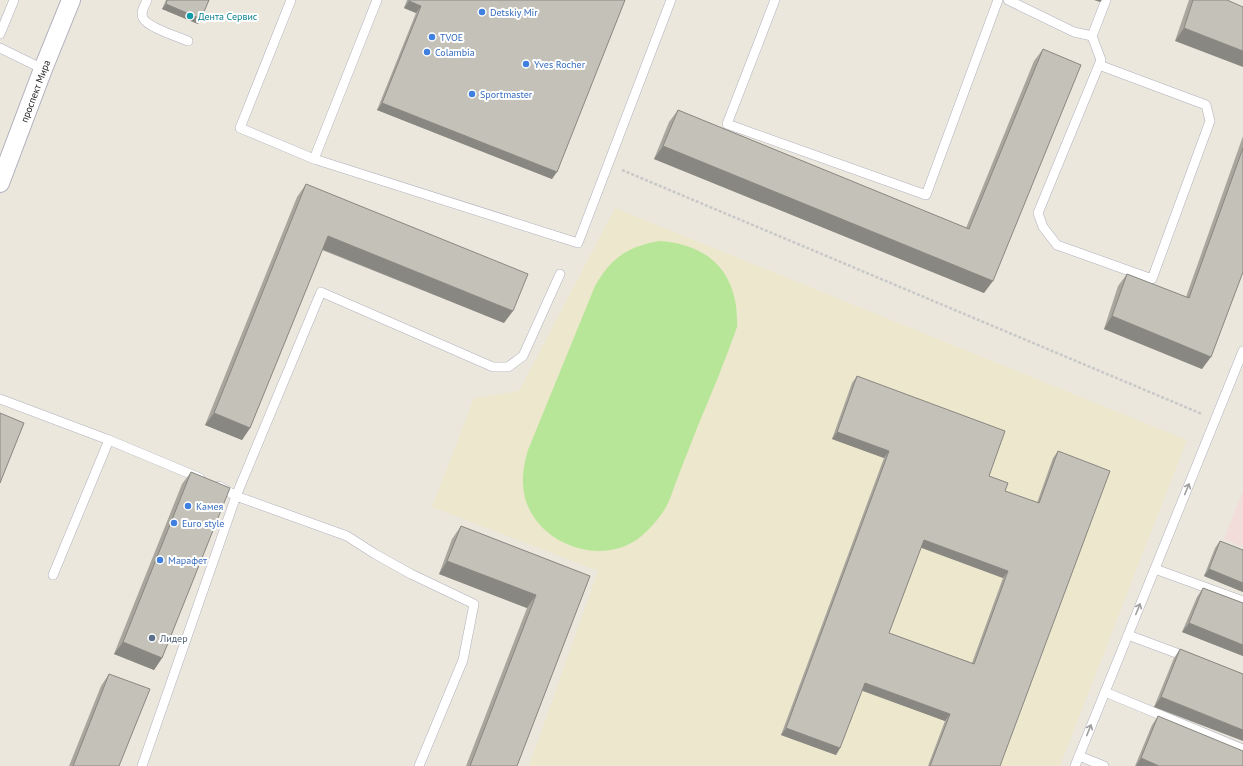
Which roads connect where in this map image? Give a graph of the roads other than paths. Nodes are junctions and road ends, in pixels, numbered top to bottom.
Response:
1 (14, 0) edge
2 (71, 0) edge
3 (147, 0) edge
4 (291, 0) edge
5 (377, 0) edge
6 (671, 0) edge
7 (774, 0) edge
8 (998, 0) edge
9 (1008, 0) edge
10 (1106, 0) edge
11 (0, 34) edge
12 (1092, 36) junction
13 (188, 41) dead end
14 (0, 48) edge
15 (1100, 65) junction
16 (43, 69) junction
17 (314, 160) junction
18 (0, 183) edge
19 (560, 274) dead end
20 (1243, 351) edge
21 (0, 399) edge
22 (109, 440) junction
23 (236, 496) junction
24 (1155, 569) junction
25 (53, 575) dead end
26 (1243, 601) edge
27 (1128, 635) junction
28 (1193, 659) edge
29 (1105, 692) junction
30 (1243, 749) edge
31 (1079, 756) junction
32 (142, 766) edge
33 (418, 766) edge
34 (1075, 766) edge
35 (1104, 766) edge

1 - 11 lane
2 - 16 street, проспект Мира
3 - 13 lane
4 - 17 lane
5 - 17 lane
6 - 17 lane
7 - 8 lane
9 - 12 lane
10 - 12 lane
12 - 15 lane
14 - 16 lane
15 - 15 lane
16 - 18 street, проспект Мира
19 - 23 lane
24 -> 20 lane
21 - 22 lane
22 - 23 lane
22 - 25 lane
23 - 32 lane
23 - 33 lane
24 - 26 lane
27 -> 24 lane
27 - 28 lane
27 - 29 lane
29 - 30 lane
31 -> 29 lane
31 - 34 lane
31 - 35 lane

